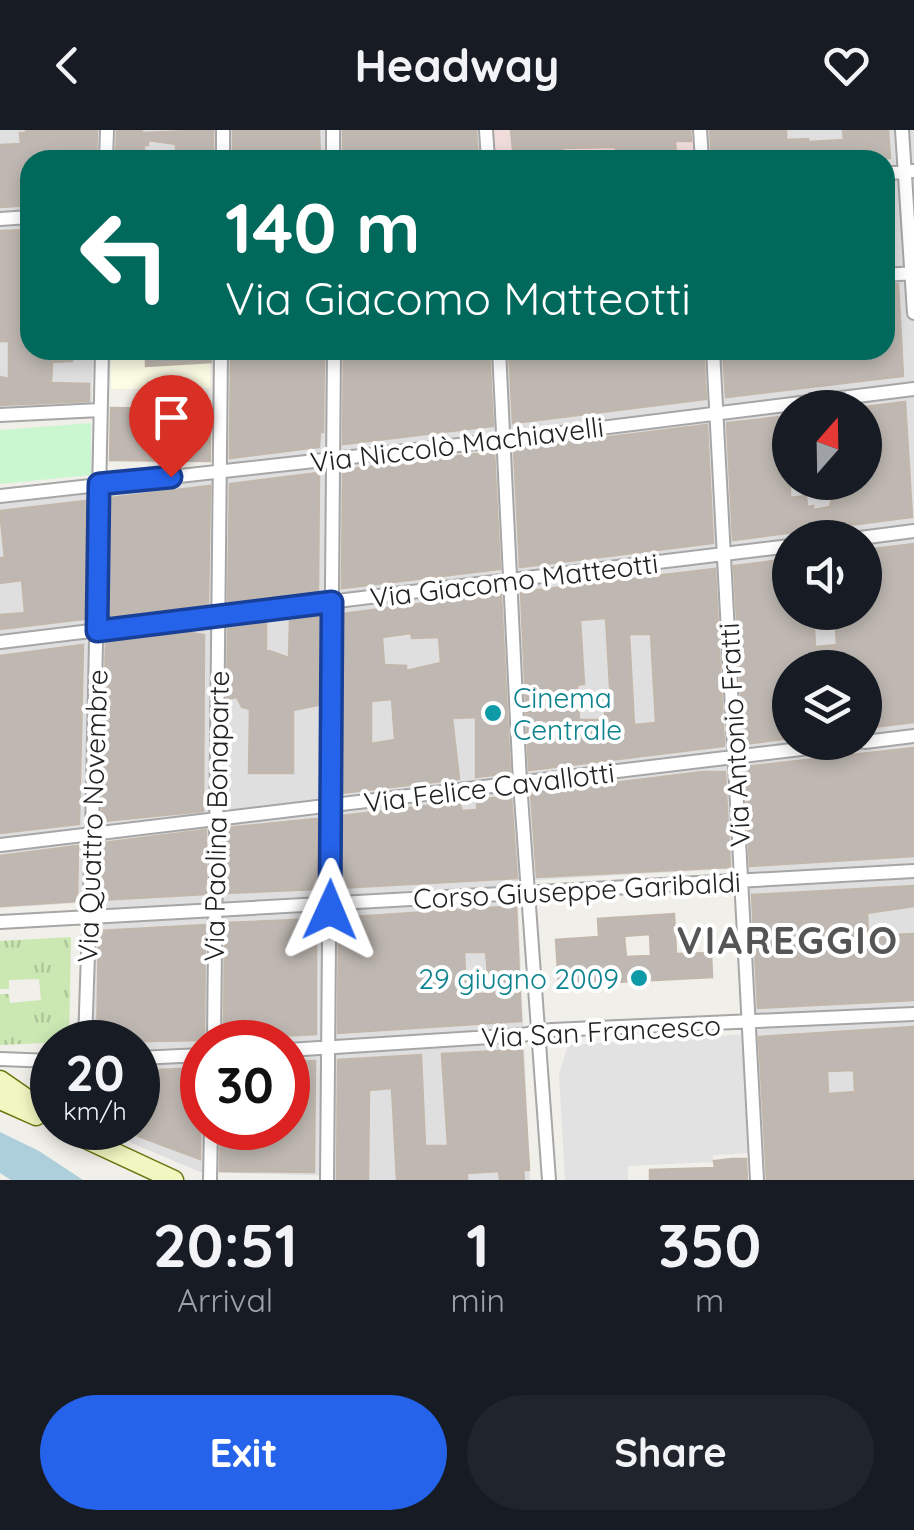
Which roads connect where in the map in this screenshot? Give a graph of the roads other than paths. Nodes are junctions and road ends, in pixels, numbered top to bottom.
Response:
1 (902, 130) edge
2 (910, 171) edge
3 (913, 273) edge
4 (914, 313) edge
5 (102, 360) edge
6 (221, 360) edge
7 (334, 360) edge
8 (500, 360) edge
9 (713, 360) edge
10 (914, 389) edge
11 (100, 410) junction
12 (716, 412) junction
13 (0, 415) edge
14 (504, 440) junction
15 (334, 458) junction
16 (220, 472) junction
17 (99, 484) junction
18 (0, 496) edge
19 (914, 531) edge
20 (882, 535) edge
21 (772, 548) edge
22 (724, 555) junction
23 (510, 580) junction
24 (332, 602) junction
25 (219, 616) junction
26 (97, 631) junction
27 (0, 642) edge
28 (914, 736) edge
29 (882, 740) edge
30 (772, 753) edge
31 (735, 757) junction
32 (520, 783) junction
33 (331, 806) junction
34 (215, 820) junction
35 (92, 835) junction
36 (0, 844) edge
37 (914, 871) edge
38 (742, 881) junction
39 (528, 892) junction
40 (330, 904) junction
41 (216, 910) junction
42 (88, 917) junction
43 (0, 922) edge
44 (914, 1014) edge
45 (85, 1020) edge
46 (214, 1020) edge
47 (748, 1023) junction
48 (537, 1034) junction
49 (330, 1047) junction
50 (310, 1048) edge
51 (0, 1059) edge
52 (30, 1060) edge
53 (0, 1080) edge
54 (0, 1100) edge
55 (30, 1103) edge
56 (30, 1112) edge
57 (115, 1150) edge
58 (211, 1150) edge
59 (174, 1180) edge
60 (210, 1180) edge
61 (328, 1180) edge
62 (549, 1180) edge
63 (757, 1180) edge

1 - 2 street
2 - 3 street
3 - 4 street
5 - 11 street, Via Quattro Novembre
6 - 16 street, Via Paolina Bonaparte
7 - 15 street
8 - 14 street
9 - 12 street, Via Antonio Fratti
10 - 12 street, Via Niccolò Machiavelli
11 - 13 street
11 - 17 street, Via Quattro Novembre
12 - 14 street, Via Niccolò Machiavelli
12 - 22 street, Via Antonio Fratti
14 - 15 street, Via Niccolò Machiavelli
14 - 23 street
15 - 16 street, Via Niccolò Machiavelli
15 - 24 street
16 - 17 street, Via Niccolò Machiavelli
16 - 25 street, Via Paolina Bonaparte
17 - 18 street, Via Niccolò Machiavelli
17 - 26 street, Via Quattro Novembre
19 - 20 street
21 - 22 street, Via Giacomo Matteotti
22 - 23 street, Via Giacomo Matteotti
22 - 31 street, Via Antonio Fratti
23 - 24 street, Via Giacomo Matteotti
23 - 32 street
24 - 25 street, Via Giacomo Matteotti
24 - 33 street
25 - 26 street, Via Giacomo Matteotti
25 - 34 street, Via Paolina Bonaparte
26 - 27 street, Via Giacomo Matteotti
26 - 35 street, Via Quattro Novembre
28 - 29 street, Via Felice Cavallotti
30 - 31 street, Via Felice Cavallotti
31 - 32 street, Via Felice Cavallotti
31 - 38 street, Via Antonio Fratti
32 - 33 street, Via Felice Cavallotti
32 - 39 street
33 - 34 street, Via Felice Cavallotti
33 - 40 street
34 - 35 street, Via Felice Cavallotti
34 - 41 street, Via Paolina Bonaparte
35 - 36 street, Via Felice Cavallotti
35 - 42 street, Via Quattro Novembre
37 - 38 street, Corso Giuseppe Garibaldi
38 - 39 street, Corso Giuseppe Garibaldi
38 - 47 street, Via Antonio Fratti
39 - 40 street, Corso Giuseppe Garibaldi
39 - 48 street
40 - 41 street, Corso Giuseppe Garibaldi
40 - 49 street
41 - 42 street, Corso Giuseppe Garibaldi
41 - 46 street, Via Paolina Bonaparte
42 - 43 street, Corso Giuseppe Garibaldi
42 - 45 street, Via Quattro Novembre
44 - 47 street, Via San Francesco
47 - 48 street, Via San Francesco
47 - 63 street, Via Antonio Fratti
48 - 49 street, Via San Francesco
48 - 62 street
49 - 50 street, Via San Francesco
49 - 61 street
51 - 52 street
53 - 55 street
54 - 56 street
57 - 59 street
58 - 60 street

